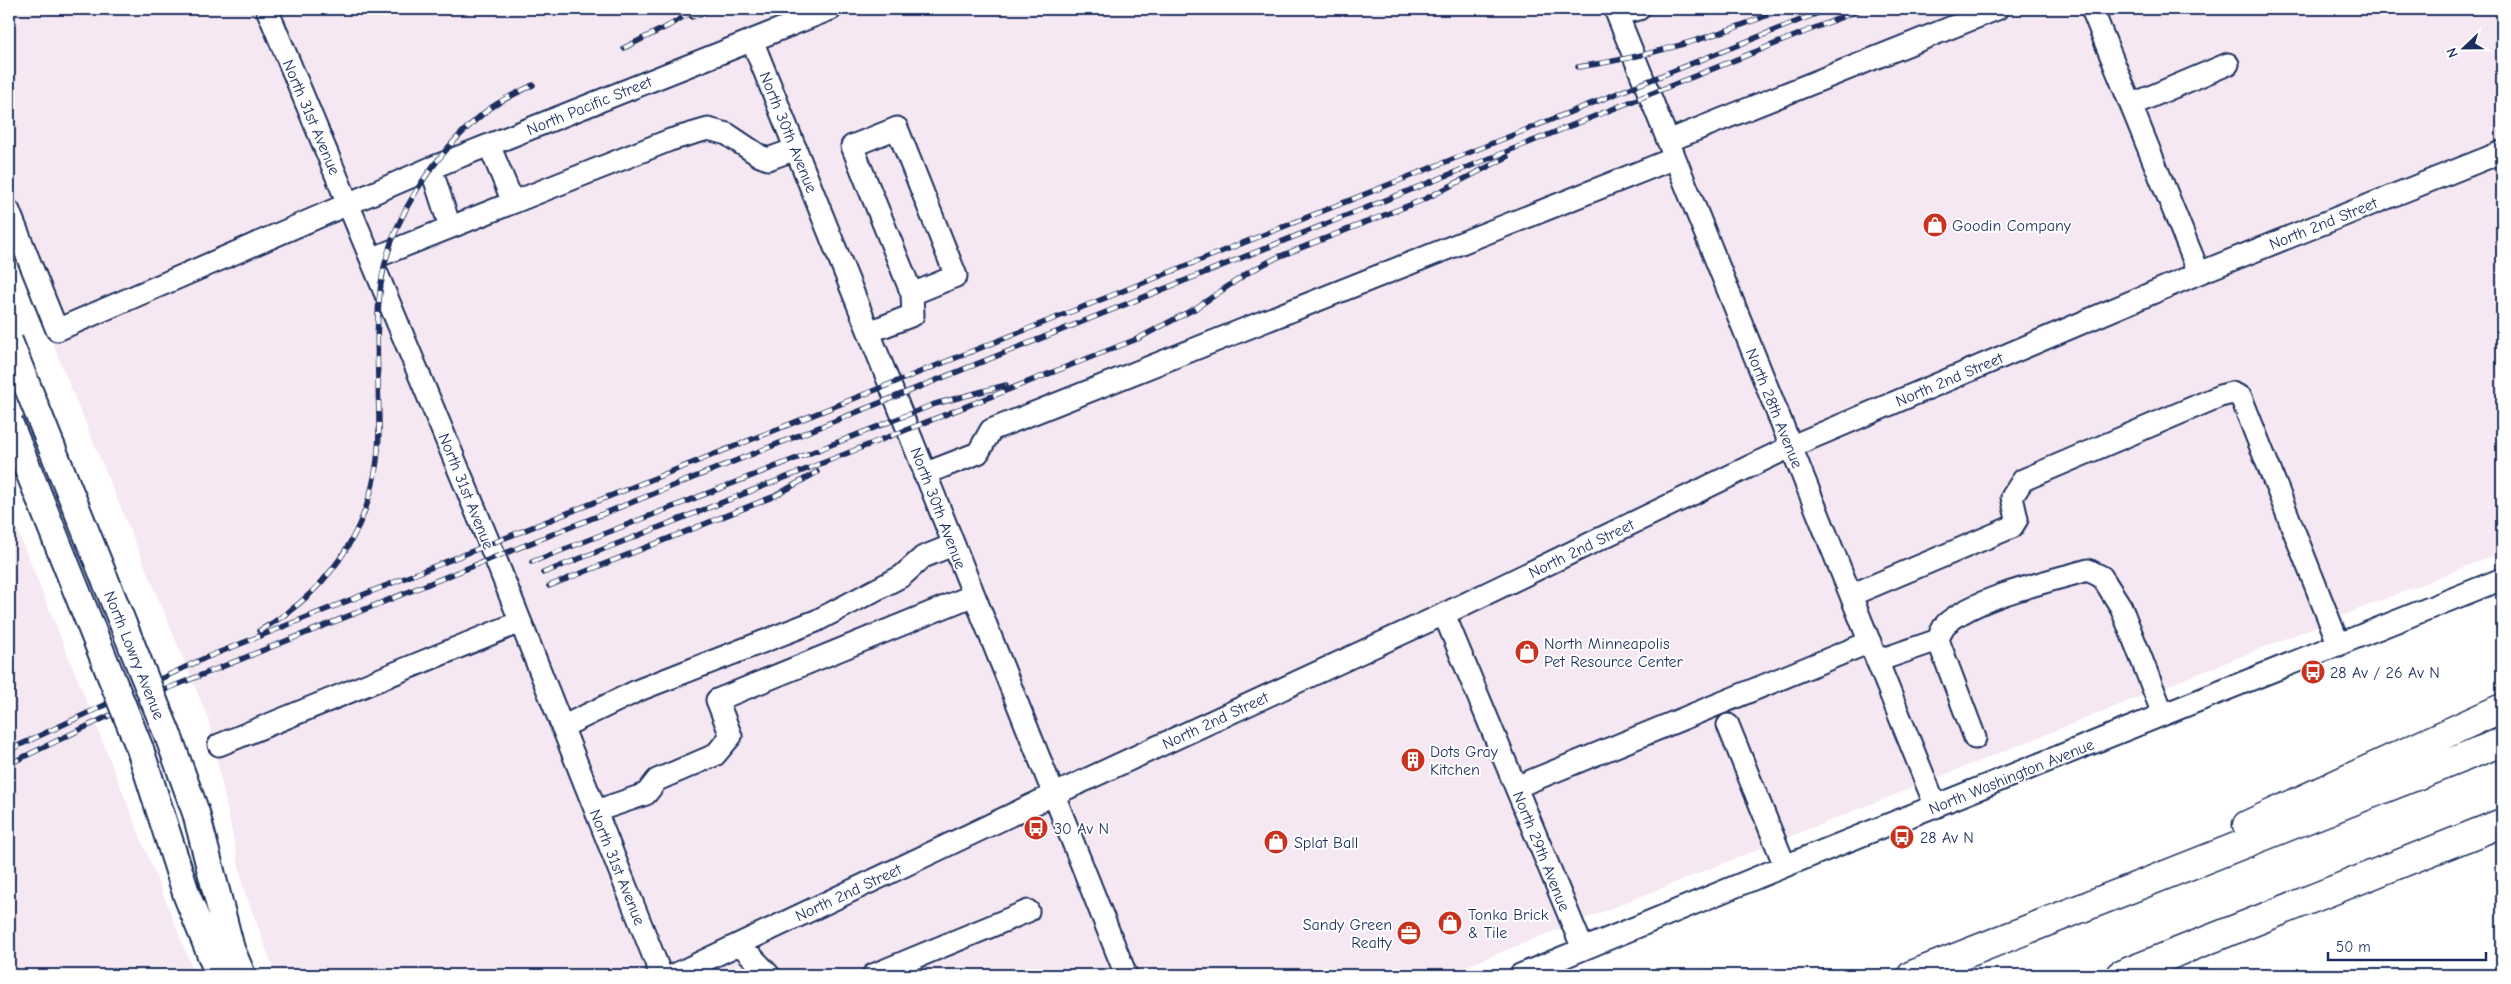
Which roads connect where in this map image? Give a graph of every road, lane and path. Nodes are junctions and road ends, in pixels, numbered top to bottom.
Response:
1 (267, 9) edge
2 (831, 9) edge
3 (1639, 9) edge
4 (1997, 9) edge
5 (2092, 9) edge
6 (1616, 11) edge
7 (752, 40) junction
8 (2228, 64) dead end
9 (2131, 105) junction
10 (489, 145) junction
11 (796, 149) junction
12 (1671, 149) junction
13 (2502, 152) edge
14 (431, 168) junction
15 (513, 202) junction
16 (349, 204) junction
17 (9, 211) edge
18 (450, 226) junction
19 (371, 259) junction
20 (2199, 273) junction
21 (912, 294) junction
22 (869, 332) junction
23 (9, 341) edge
24 (9, 422) edge
25 (1790, 447) junction
26 (924, 474) junction
27 (954, 545) junction
28 (2502, 579) edge
29 (974, 595) junction
30 (1851, 595) junction
31 (1444, 614) junction
32 (520, 622) junction
33 (1938, 640) junction
34 (2338, 645) junction
35 (1874, 652) junction
36 (2502, 708) edge
37 (2163, 714) junction
38 (1728, 725) dead end
39 (562, 727) junction
40 (1975, 738) dead end
41 (2502, 742) edge
42 (219, 745) dead end
43 (1516, 787) junction
44 (1053, 795) junction
45 (1936, 807) junction
46 (596, 811) junction
47 (2502, 823) edge
48 (1785, 866) junction
49 (1028, 911) dead end
50 (740, 944) junction
51 (1584, 949) junction
52 (1944, 963) junction
53 (219, 975) edge
54 (242, 975) edge
55 (661, 975) edge
56 (674, 975) edge
57 (769, 975) edge
58 (873, 975) edge
59 (1126, 975) edge
60 (1520, 975) edge
61 (1912, 975) edge
62 (2120, 975) edge

1 - 16 street, North 31st Avenue
2 - 7 street, North Pacific Street
3 - 6 street
4 - 12 street
5 - 9 street
6 - 12 street, North 28th Avenue
7 - 10 street, North Pacific Street
7 - 11 street, North 30th Avenue
8 - 9 street
9 - 20 street
10 - 14 street, North Pacific Street
10 - 15 street
11 - 15 street
11 - 22 street, North 30th Avenue
12 - 25 street, North 28th Avenue
12 - 26 street
13 - 20 street, North 2nd Street
14 - 16 street, North Pacific Street
14 - 18 street
15 - 18 street
16 - 17 street, North Pacific Street
16 - 19 street, North 31st Avenue
18 - 19 street
19 - 32 street, North 31st Avenue
20 - 25 street, North 2nd Street
21 - 21 street
21 - 22 street
22 - 26 street, North 30th Avenue
23 - 54 main road, North Lowry Avenue, bridge
24 - 53 main road, North Lowry Avenue, bridge
25 - 30 street, North 28th Avenue
25 - 31 street, North 2nd Street
26 - 27 street, North 30th Avenue
27 - 29 street, North 30th Avenue
27 - 39 street
28 - 34 street, North Washington Avenue
29 - 44 street, North 30th Avenue
29 - 46 street
30 - 34 street
30 - 35 street, North 28th Avenue
31 - 43 street, North 29th Avenue
31 - 44 street, North 2nd Street
32 - 39 street, North 31st Avenue
32 - 42 street
33 - 35 street
33 - 37 street
33 - 40 street
34 - 37 street, North Washington Avenue
35 - 43 street
35 - 45 street, North 28th Avenue
36 - 52 highway
37 - 45 street, North Washington Avenue
38 - 48 street
39 - 46 street, North 31st Avenue
41 - 52 highway
43 - 51 street, North 29th Avenue
44 - 50 street, North 2nd Street
44 - 59 street, North 30th Avenue
45 - 48 street, North Washington Avenue
46 - 55 street, North 31st Avenue
47 - 62 highway
48 - 51 street, North Washington Avenue
49 - 58 street
50 - 56 street, North 2nd Street
50 - 57 street
51 - 60 street, North Washington Avenue
52 - 61 highway

